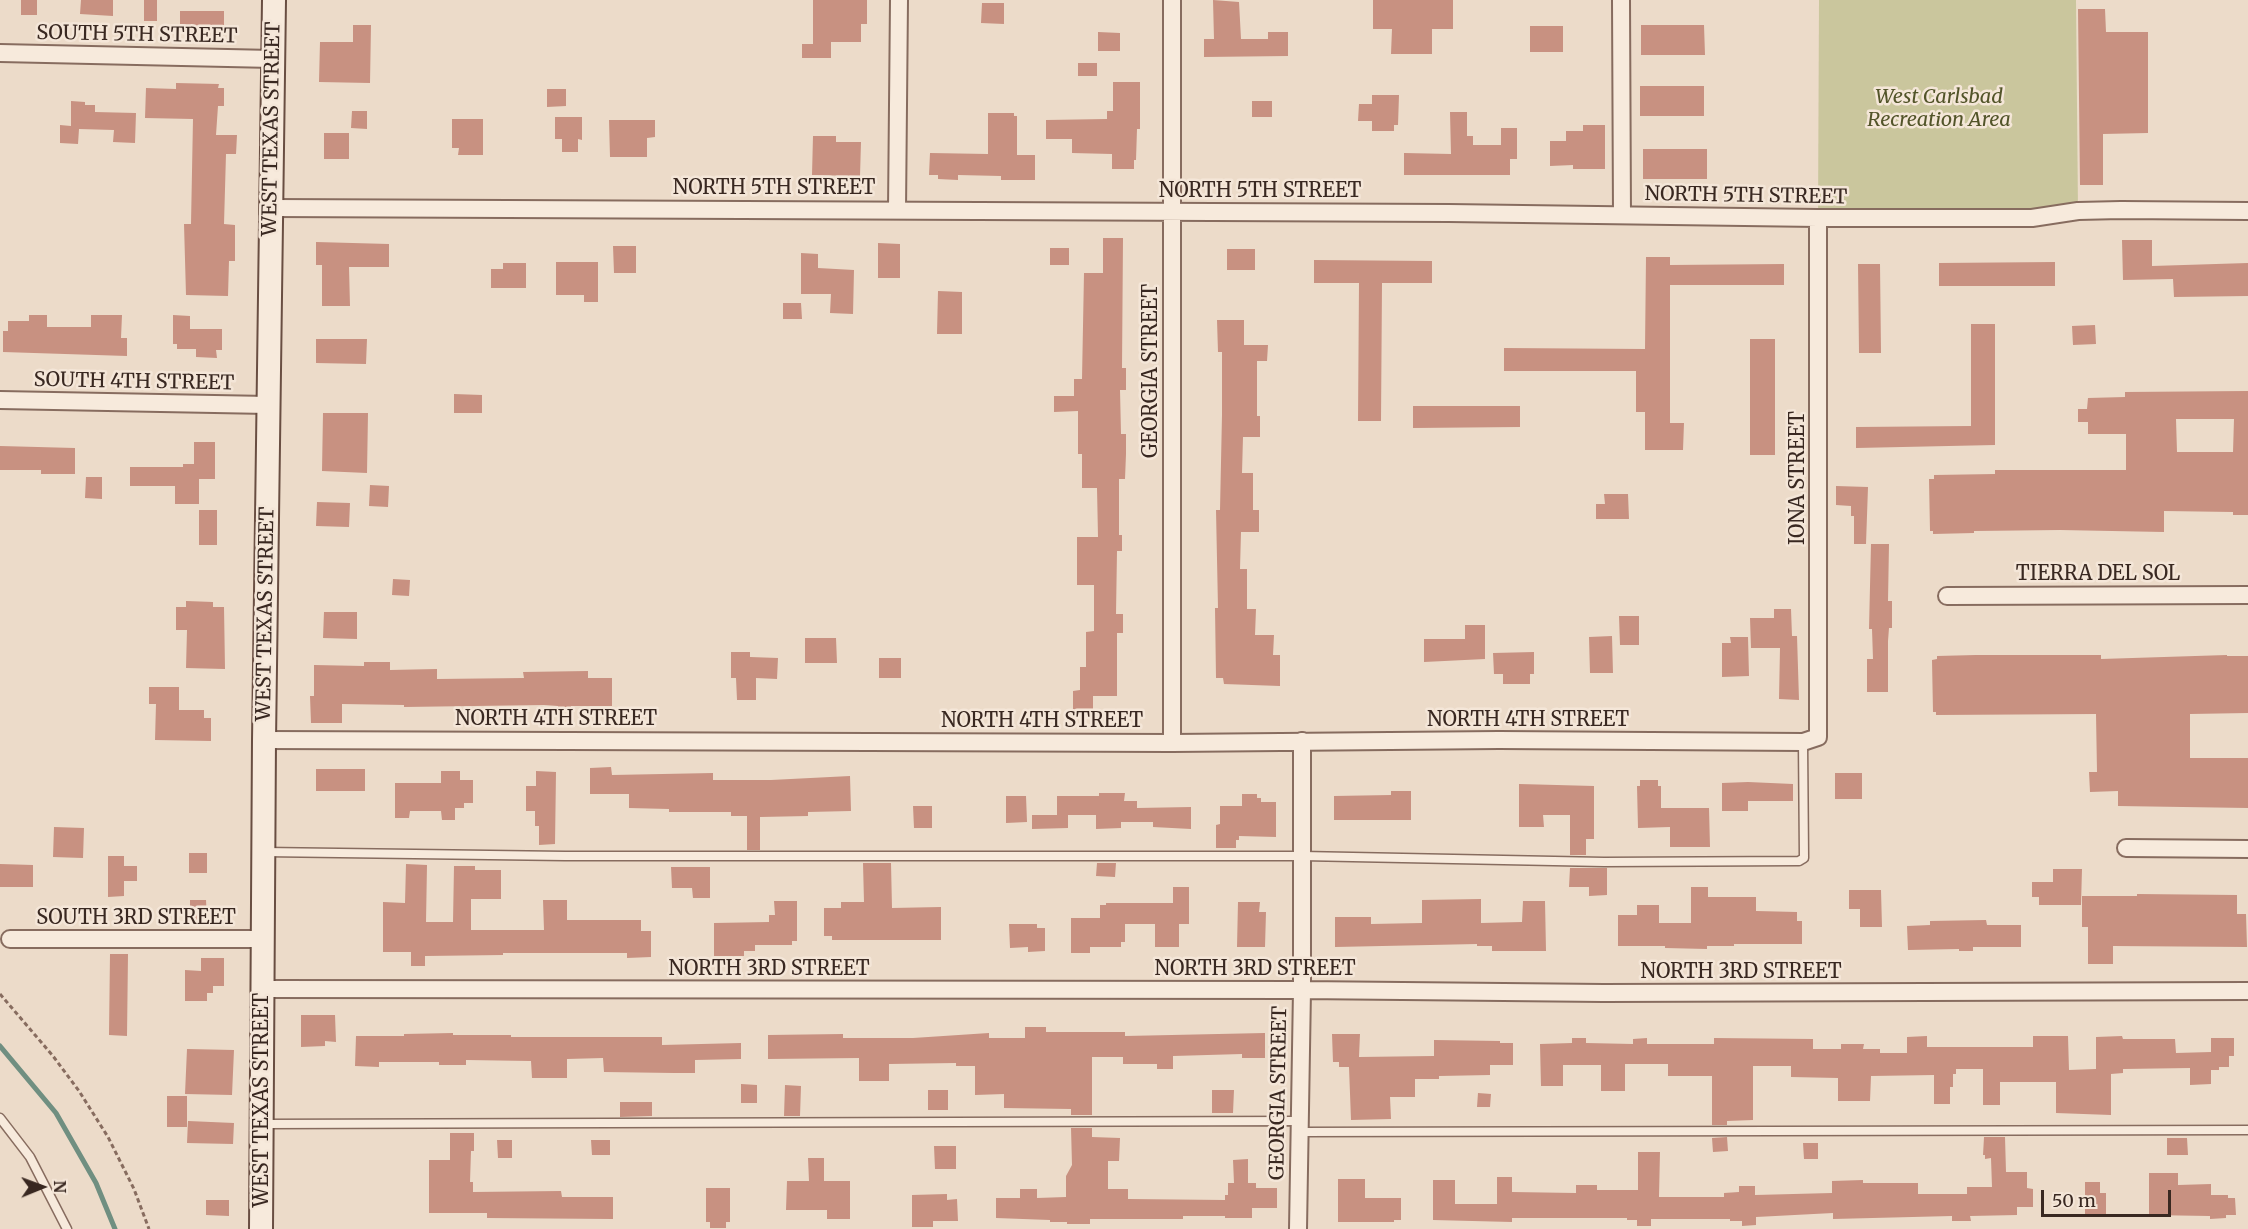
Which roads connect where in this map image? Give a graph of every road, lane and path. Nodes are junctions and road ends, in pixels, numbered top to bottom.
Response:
1 (274, 0) edge
2 (899, 0) edge
3 (1172, 0) edge
4 (1621, 0) edge
5 (0, 53) edge
6 (273, 59) junction
7 (272, 208) junction
8 (897, 210) junction
9 (2248, 211) edge
10 (1172, 212) junction
11 (1622, 215) junction
12 (1818, 218) junction
13 (0, 400) edge
14 (268, 405) junction
15 (2248, 595) edge
16 (1947, 596) dead end
17 (264, 740) junction
18 (1811, 740) junction
19 (1302, 741) junction
20 (1172, 743) junction
21 (2126, 849) dead end
22 (2248, 849) edge
23 (263, 852) junction
24 (1302, 856) junction
25 (5, 938) edge
26 (262, 939) junction
27 (262, 990) junction
28 (1302, 990) junction
29 (2248, 991) edge
30 (0, 994) edge
31 (0, 1118) edge
32 (262, 1124) junction
33 (1300, 1127) junction
34 (2248, 1130) edge
35 (68, 1229) edge
36 (149, 1229) edge
37 (261, 1229) edge
38 (1298, 1229) edge

1 - 6 street, WEST TEXAS STREET
2 - 8 street
3 - 10 street, GEORGIA STREET
4 - 11 street
5 - 6 street, SOUTH 5TH STREET
6 - 7 street, WEST TEXAS STREET
7 - 8 street, NORTH 5TH STREET
7 - 14 street, WEST TEXAS STREET
8 - 10 street, NORTH 5TH STREET
9 - 12 street, NORTH 5TH STREET
10 - 11 street, NORTH 5TH STREET
10 - 20 street, GEORGIA STREET
11 - 12 street, NORTH 5TH STREET
12 - 18 street, IONA STREET
13 - 14 street, SOUTH 4TH STREET
14 - 17 street, WEST TEXAS STREET
15 - 16 street, TIERRA DEL SOL
17 - 20 street, NORTH 4TH STREET
17 - 23 street, WEST TEXAS STREET
18 - 19 street, NORTH 4TH STREET
18 - 24 lane
19 - 20 street, NORTH 4TH STREET
19 - 24 street, GEORGIA STREET
21 - 22 street
23 - 24 lane
23 - 26 street, WEST TEXAS STREET
24 - 28 street, GEORGIA STREET
25 - 26 street, SOUTH 3RD STREET
26 - 27 street, WEST TEXAS STREET
27 - 28 street, NORTH 3RD STREET
27 - 32 street, WEST TEXAS STREET
28 - 29 street, NORTH 3RD STREET
28 - 33 street, GEORGIA STREET
30 - 36 path
31 - 35 lane
32 - 33 lane
32 - 37 street, WEST TEXAS STREET
33 - 34 lane
33 - 38 street, GEORGIA STREET

